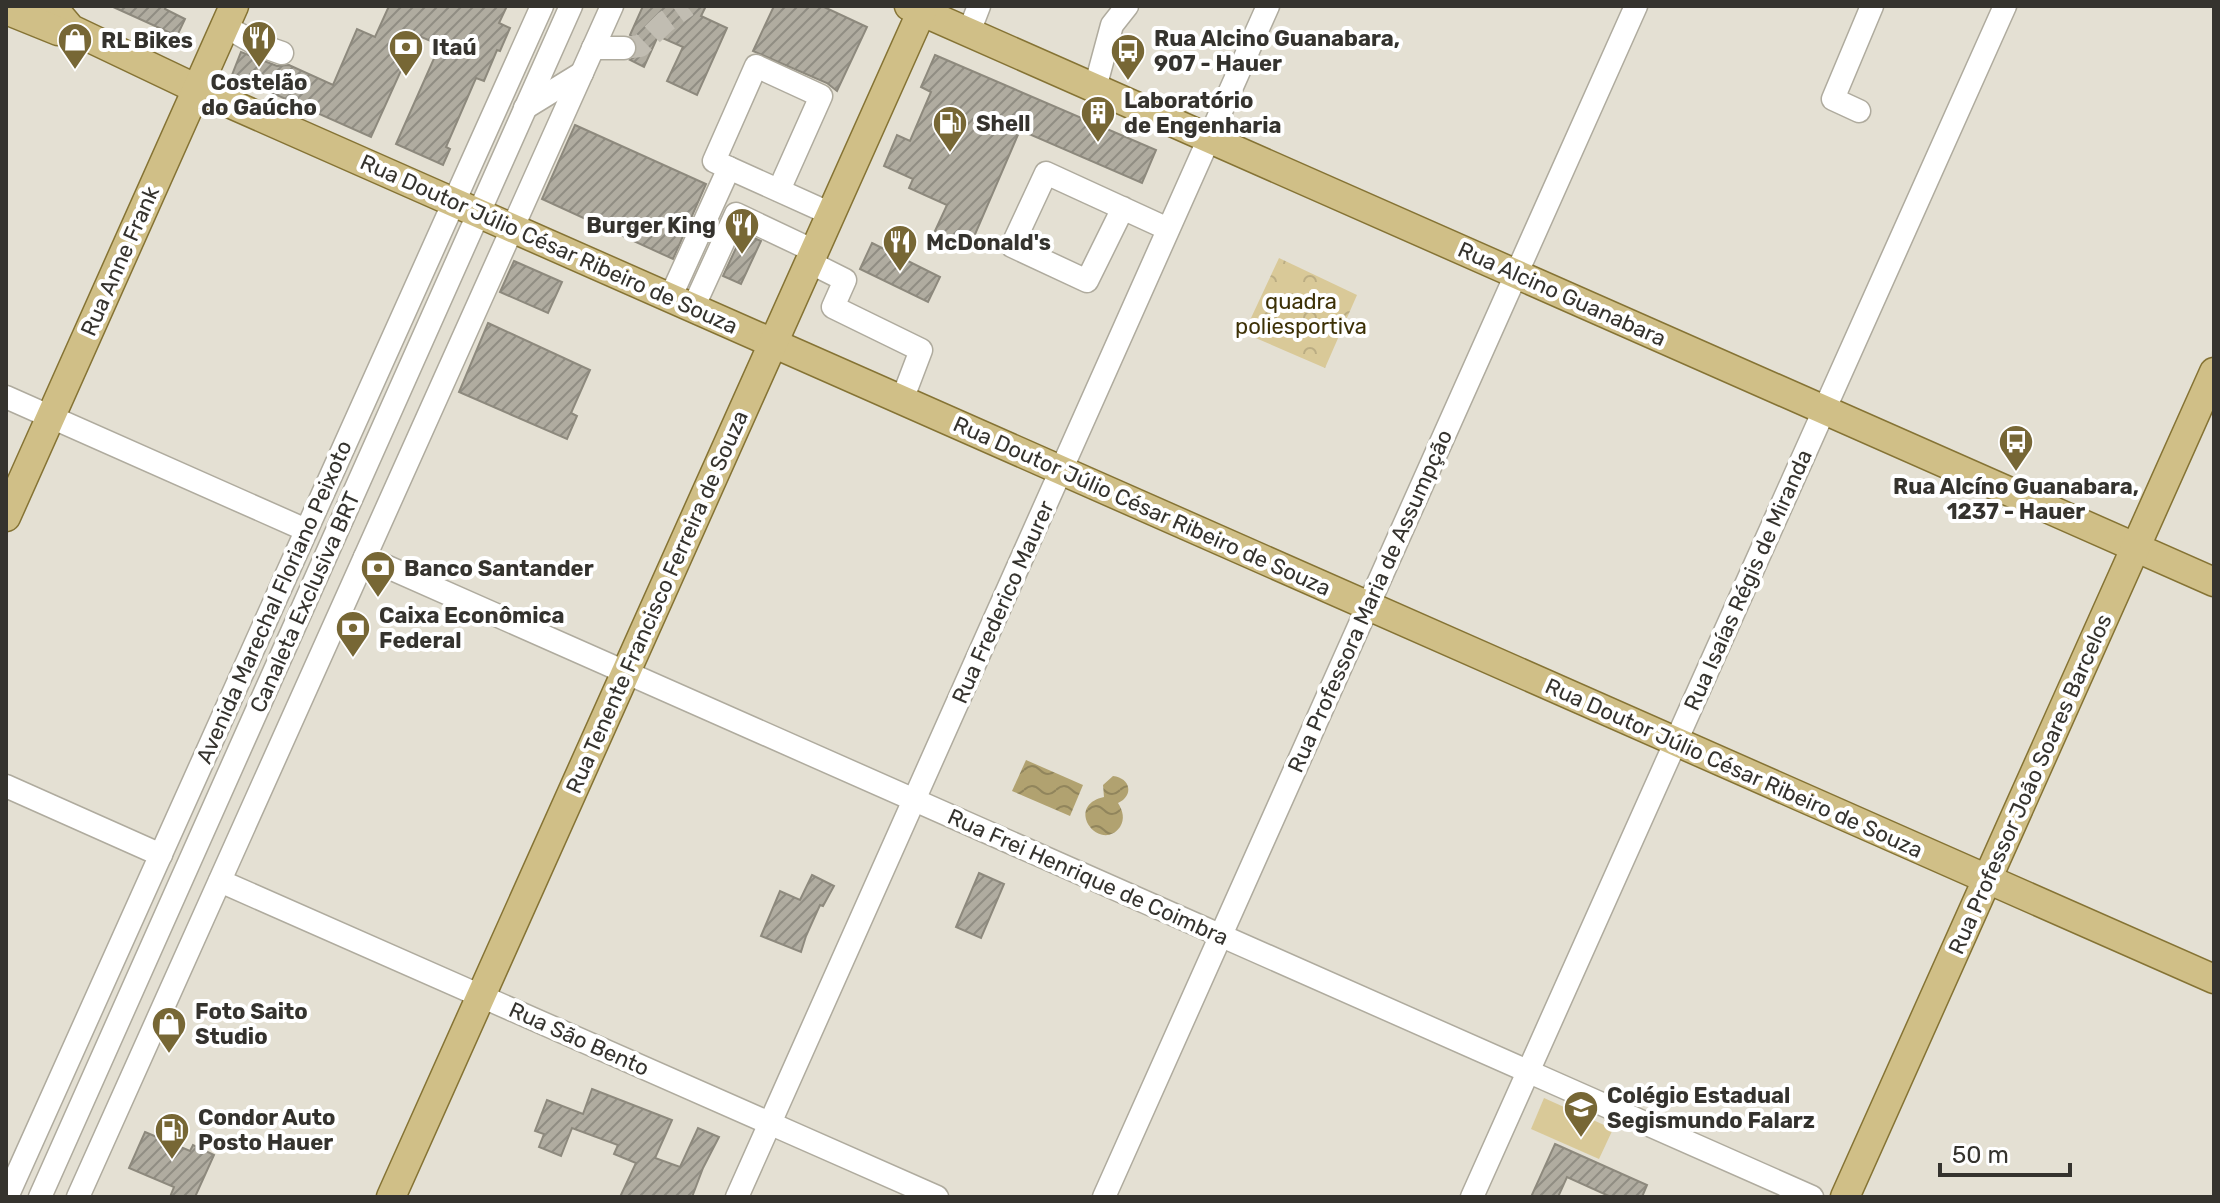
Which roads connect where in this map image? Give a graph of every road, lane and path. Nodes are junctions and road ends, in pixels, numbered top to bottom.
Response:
1 (39, 6) edge
2 (542, 6) edge
3 (571, 6) edge
4 (612, 6) edge
5 (1127, 6) edge
6 (1268, 6) edge
7 (1636, 6) edge
8 (1872, 6) edge
9 (2005, 6) edge
10 (918, 8) edge
11 (6, 10) edge
12 (230, 16) edge
13 (974, 19) edge
14 (71, 29) junction
15 (593, 48) junction
16 (624, 48) tunnel mouth
17 (282, 53) dead end
18 (582, 73) junction
19 (1095, 88) junction
20 (197, 89) junction
21 (525, 108) junction
22 (1859, 111) dead end
23 (1209, 138) junction
24 (729, 168) junction
25 (779, 190) junction
26 (466, 208) junction
27 (1123, 208) junction
28 (831, 214) junction
29 (513, 228) junction
30 (1168, 229) junction
31 (812, 256) junction
32 (1516, 274) junction
33 (682, 303) junction
34 (773, 343) junction
35 (2214, 372) edge
36 (6, 397) edge
37 (902, 400) junction
38 (1824, 410) junction
39 (50, 417) junction
40 (1061, 470) junction
41 (6, 517) edge
42 (306, 530) junction
43 (2136, 547) junction
44 (365, 557) junction
45 (2214, 582) edge
46 (1368, 606) junction
47 (626, 672) junction
48 (1676, 742) junction
49 (6, 786) edge
50 (914, 800) junction
51 (161, 855) junction
52 (1987, 879) junction
53 (220, 881) junction
54 (1221, 935) junction
55 (2214, 979) edge
56 (481, 996) junction
57 (1528, 1071) junction
58 (770, 1123) junction
59 (8, 1187) edge
60 (41, 1196) edge
61 (78, 1197) edge
62 (391, 1197) edge
63 (737, 1197) edge
64 (937, 1197) edge
65 (1104, 1197) edge
66 (1472, 1197) edge
67 (1812, 1197) edge
68 (1845, 1197) edge

1 - 14 main road, Rua Doutor Júlio César Ribeiro de Souza
2 - 26 street, Avenida Marechal Floriano Peixoto
3 - 21 street, Canaleta Exclusiva BRT
4 - 15 street
5 - 19 street
6 - 23 street, Rua Frederico Maurer
7 - 32 street, Rua Professora Maria de Assumpção
8 - 22 street
9 - 38 street, Rua Isaías Régis de Miranda
10 - 13 main road, Rua Alcino Guanabara
10 - 28 main road, Rua Tenente Francisco Ferreira de Souza
11 - 14 main road, Rua Doutor Júlio César Ribeiro de Souza
12 - 17 street
12 - 20 main road, Rua Anne Frank
13 - 19 main road, Rua Alcino Guanabara
14 - 20 main road, Rua Doutor Júlio César Ribeiro de Souza
15 - 16 street
15 - 18 street
18 - 21 street
18 - 29 street
19 - 23 main road, Rua Alcino Guanabara
20 - 26 main road, Rua Doutor Júlio César Ribeiro de Souza
20 - 39 main road, Rua Anne Frank
21 - 26 street, Canaleta Exclusiva BRT
23 - 30 street, Rua Frederico Maurer
23 - 32 main road, Rua Alcino Guanabara
24 - 25 street
24 - 25 street
24 - 33 street
25 - 28 street
26 - 29 main road, Rua Doutor Júlio César Ribeiro de Souza
26 - 42 street, Avenida Marechal Floriano Peixoto
26 - 60 street, Canaleta Exclusiva BRT
27 - 27 street
27 - 30 street
28 - 31 main road, Rua Tenente Francisco Ferreira de Souza
29 - 33 main road, Rua Doutor Júlio César Ribeiro de Souza
29 - 44 street
30 - 40 street, Rua Frederico Maurer
31 - 33 street
31 - 34 main road, Rua Tenente Francisco Ferreira de Souza
31 - 37 street
32 - 38 main road, Rua Alcino Guanabara
32 - 46 street, Rua Professora Maria de Assumpção
33 - 34 main road, Rua Doutor Júlio César Ribeiro de Souza
34 - 37 main road, Rua Doutor Júlio César Ribeiro de Souza
34 - 47 main road, Rua Tenente Francisco Ferreira de Souza
35 - 43 main road, Rua Professor João Soares Barcelos
36 - 39 street
37 - 40 main road, Rua Doutor Júlio César Ribeiro de Souza
38 - 43 main road, Rua Alcino Guanabara
38 - 48 street, Rua Isaías Régis de Miranda
39 - 41 main road, Rua Anne Frank
39 - 42 street
40 - 46 main road, Rua Doutor Júlio César Ribeiro de Souza
40 - 50 street, Rua Frederico Maurer
42 - 51 street, Avenida Marechal Floriano Peixoto
43 - 45 main road, Rua Alcino Guanabara
43 - 52 main road, Rua Professor João Soares Barcelos
44 - 47 street, Rua Frei Henrique de Coimbra
44 - 53 street
46 - 48 main road, Rua Doutor Júlio César Ribeiro de Souza
46 - 54 street, Rua Professora Maria de Assumpção
47 - 50 street, Rua Frei Henrique de Coimbra
47 - 56 main road, Rua Tenente Francisco Ferreira de Souza
48 - 52 main road, Rua Doutor Júlio César Ribeiro de Souza
48 - 57 street, Rua Isaías Régis de Miranda
49 - 51 street
50 - 54 street, Rua Frei Henrique de Coimbra
50 - 58 street, Rua Frederico Maurer
51 - 59 street, Avenida Marechal Floriano Peixoto
52 - 55 main road, Rua Doutor Júlio César Ribeiro de Souza
52 - 68 main road, Rua Professor João Soares Barcelos
53 - 56 street, Rua São Bento
53 - 61 street
54 - 57 street, Rua Frei Henrique de Coimbra
54 - 65 street, Rua Professora Maria de Assumpção
56 - 58 street, Rua São Bento
56 - 62 main road, Rua Tenente Francisco Ferreira de Souza
57 - 66 street, Rua Isaías Régis de Miranda
57 - 67 street, Rua Frei Henrique de Coimbra
58 - 63 street, Rua Frederico Maurer
58 - 64 street, Rua São Bento
59 - 60 street

